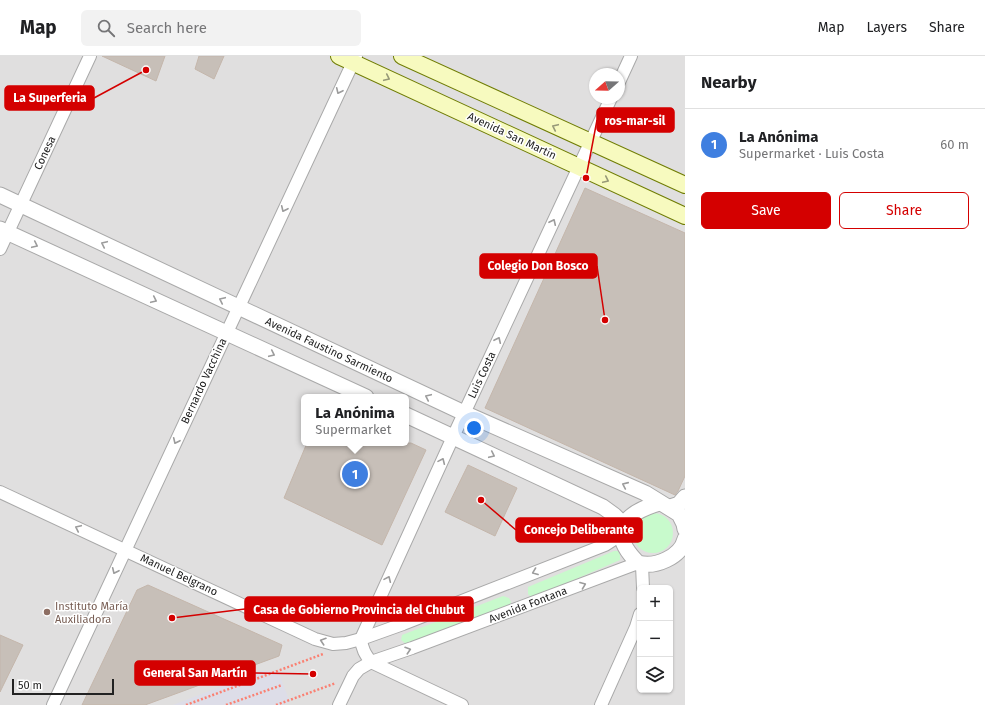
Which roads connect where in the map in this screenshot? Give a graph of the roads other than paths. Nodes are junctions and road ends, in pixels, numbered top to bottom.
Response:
1 (90, 56) edge
2 (402, 56) edge
3 (631, 56) edge
4 (349, 58) edge
5 (625, 69) edge
6 (608, 104) edge
7 (590, 143) junction
8 (579, 167) junction
9 (685, 185) edge
10 (0, 196) edge
11 (21, 205) junction
12 (685, 216) edge
13 (4, 231) edge
14 (0, 249) edge
15 (238, 307) junction
16 (227, 333) junction
17 (359, 394) edge
18 (464, 413) junction
19 (409, 416) edge
20 (452, 437) junction
21 (0, 492) edge
22 (685, 497) edge
23 (679, 519) edge
24 (622, 529) junction
25 (125, 550) junction
26 (680, 554) edge
27 (640, 564) junction
28 (643, 585) edge
29 (638, 621) edge
30 (361, 639) junction
31 (368, 658) junction
32 (53, 705) edge
33 (339, 705) edge
34 (462, 705) edge
35 (601, 705) edge

1 - 11 street, Conesa
7 -> 2 main road
3 - 5 street
4 -> 8 main road, Avenida San Martín
4 -> 15 street, Bernardo Vacchina
6 - 7 street, Luis Costa
7 - 8 street, Luis Costa
7 - 9 main road
8 -> 12 main road, Avenida San Martín
18 -> 8 street, Luis Costa
10 - 11 street, Avenida Faustino Sarmiento
11 - 13 street, Conesa
15 -> 11 street, Avenida Faustino Sarmiento
13 - 14 street, Conesa
13 -> 16 street
15 - 16 street, Bernardo Vacchina
18 -> 15 street, Avenida Faustino Sarmiento
16 -> 17 street
16 -> 25 street, Bernardo Vacchina
18 - 20 street, Luis Costa
23 -> 18 street, Avenida Faustino Sarmiento
19 - 20 street
20 -> 24 street
30 -> 20 street, Luis Costa
25 -> 21 street, Manuel Belgrano
22 - 23 street
23 - 24 street
23 - 26 street
24 - 27 street
24 -> 30 street
30 -> 25 street, Manuel Belgrano
25 -> 32 street, Bernardo Vacchina
26 - 27 street
27 - 28 street
31 -> 27 street, Avenida Fontana
29 - 35 street
30 - 31 street
31 - 33 street, Avenida Fontana
31 - 34 street

